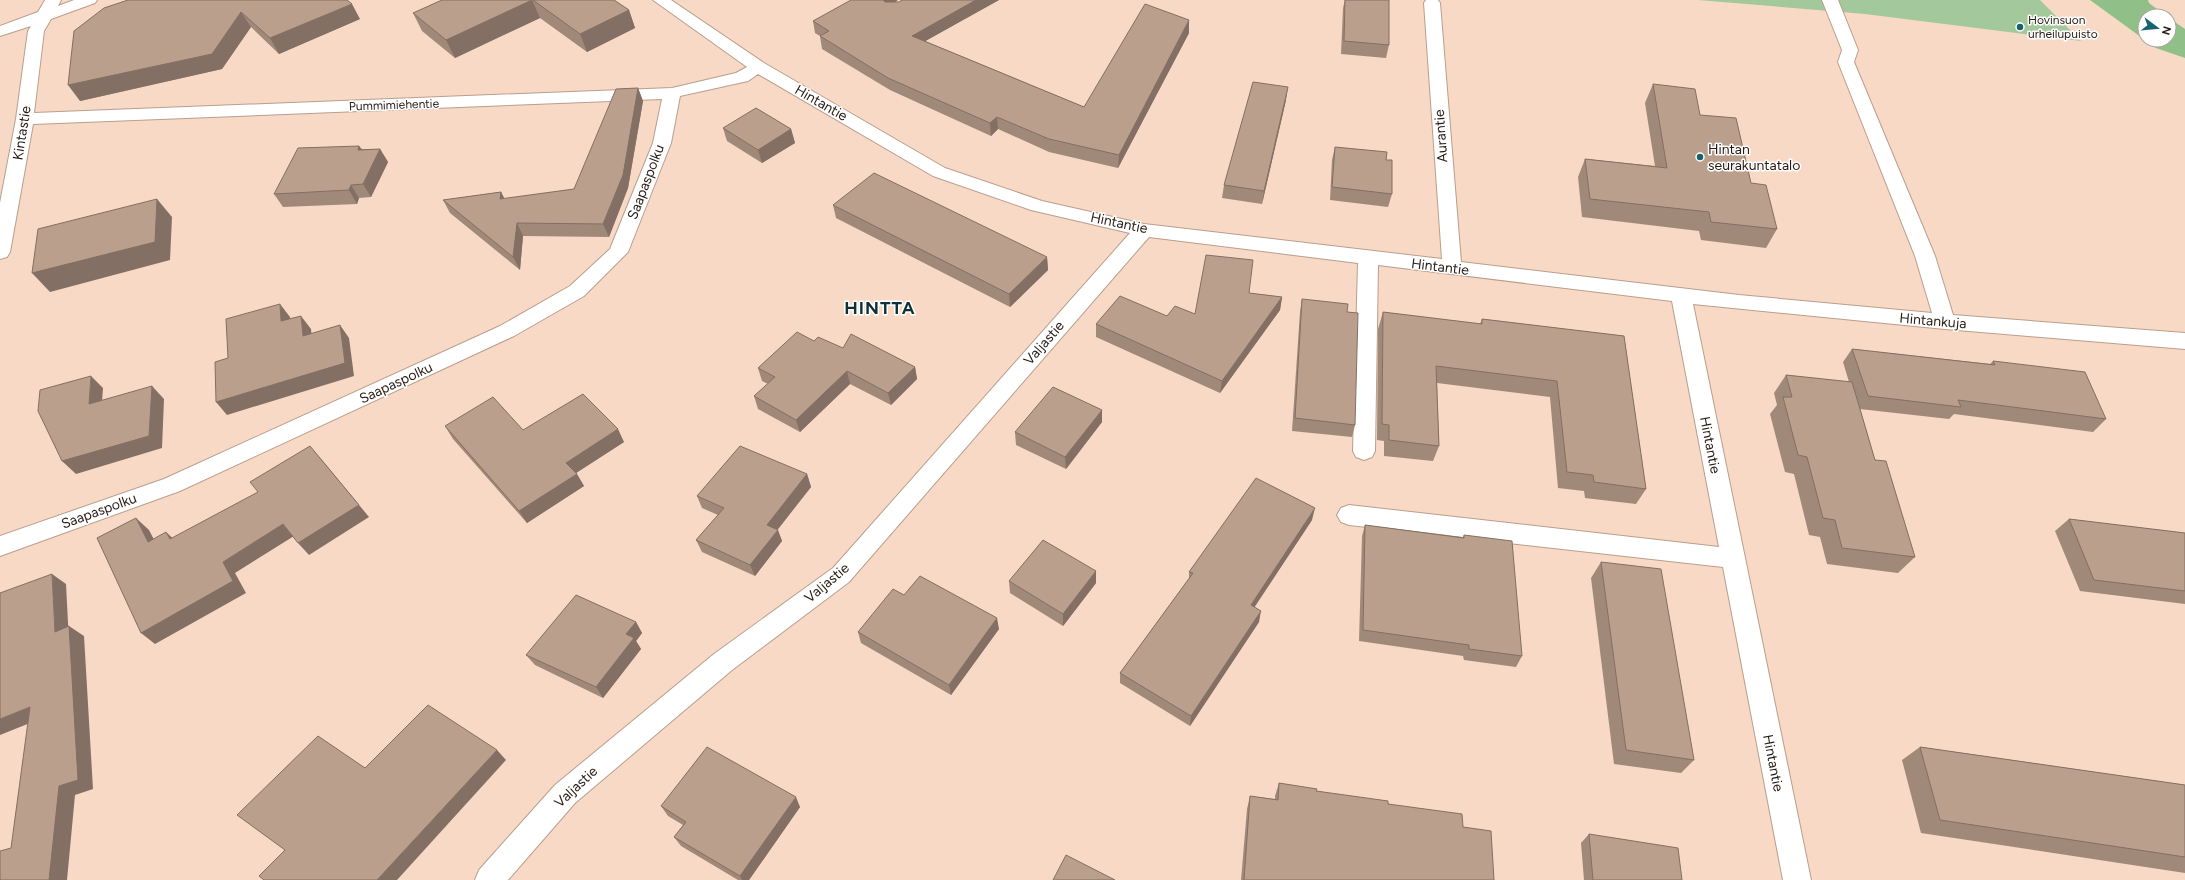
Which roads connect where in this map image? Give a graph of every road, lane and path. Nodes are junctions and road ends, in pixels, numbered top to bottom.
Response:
1 (89, 0) edge
2 (661, 0) edge
3 (1830, 0) edge
4 (1432, 3) dead end
5 (49, 8) edge
6 (0, 31) edge
7 (758, 67) junction
8 (672, 93) junction
9 (25, 119) junction
10 (1144, 230) junction
11 (0, 252) edge
12 (1368, 258) junction
13 (1452, 268) junction
14 (1681, 294) junction
15 (1945, 322) junction
16 (2185, 341) edge
17 (1364, 451) dead end
18 (1349, 515) dead end
19 (0, 546) edge
20 (1732, 558) junction
21 (489, 880) edge
22 (1797, 880) edge

1 - 5 street
2 - 7 street, Hintantie
3 - 15 street
4 - 13 street, Aurantie
5 - 6 street
5 - 9 street, Kintastie
7 - 8 street, Pummimiehentie
7 - 10 street, Hintantie
8 - 9 street, Pummimiehentie
8 - 19 street, Saapaspolku
9 - 11 street, Kintastie
10 - 12 street, Hintantie
10 - 21 street, Valjastie
12 - 13 street, Hintantie
12 - 17 street
13 - 14 street, Hintantie
14 - 15 street, Hintankuja
14 - 20 street, Hintantie
15 - 16 street, Hintankuja
18 - 20 street
20 - 22 street, Hintantie

